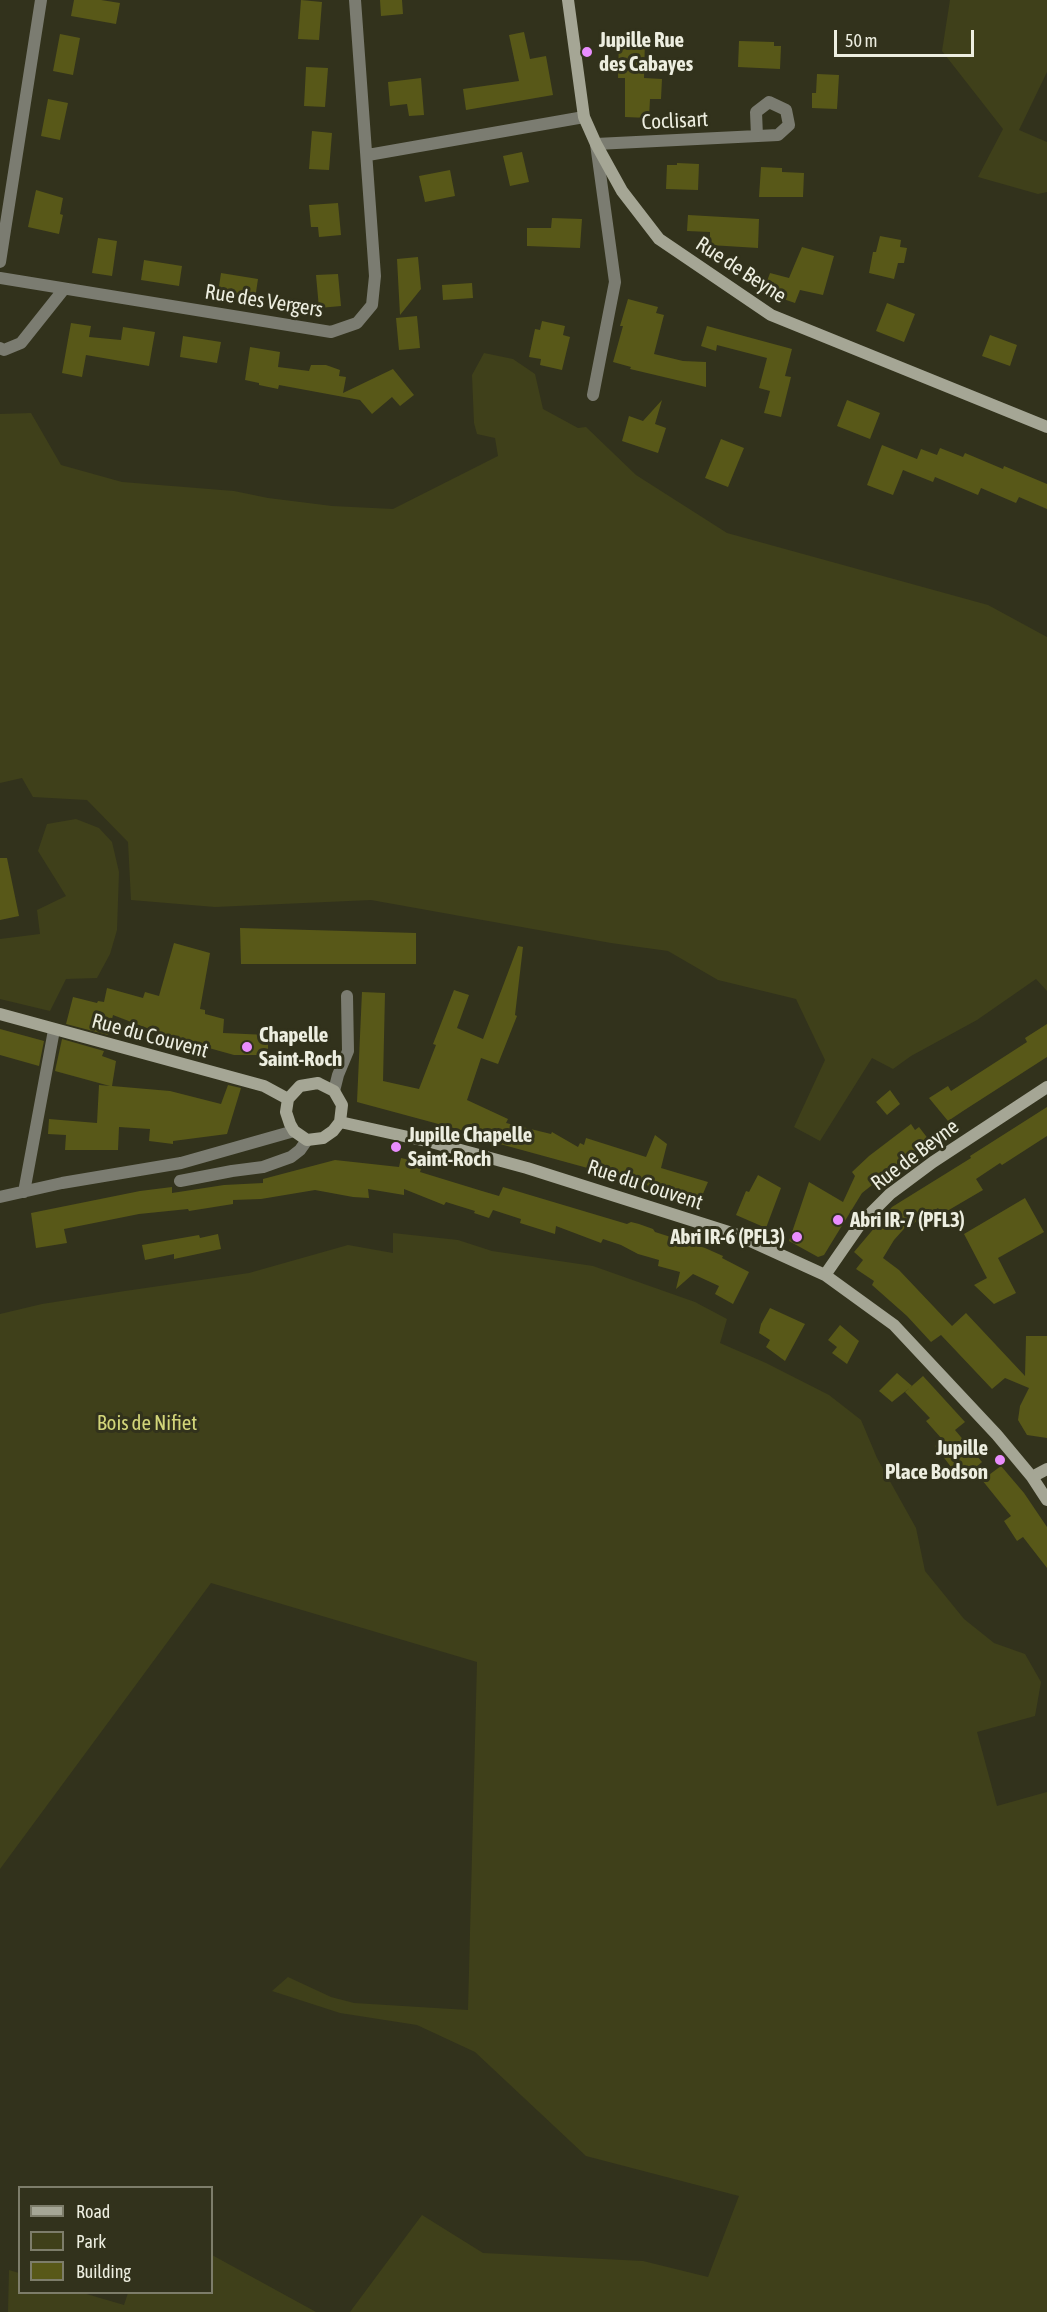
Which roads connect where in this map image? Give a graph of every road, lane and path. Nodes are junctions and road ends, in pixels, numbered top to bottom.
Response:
1 (41, 0) edge
2 (355, 0) edge
3 (568, 0) edge
4 (584, 117) junction
5 (757, 136) dead end
6 (596, 144) junction
7 (368, 155) junction
8 (0, 262) edge
9 (0, 278) edge
10 (64, 289) junction
11 (0, 348) edge
12 (592, 395) dead end
13 (1047, 427) edge
14 (347, 996) dead end
15 (0, 1014) edge
16 (54, 1030) junction
17 (1047, 1088) edge
18 (334, 1091) junction
19 (288, 1099) junction
20 (340, 1122) junction
21 (294, 1131) junction
22 (307, 1140) junction
23 (180, 1181) dead end
24 (24, 1192) junction
25 (0, 1197) edge
26 (825, 1275) junction
27 (1047, 1469) edge
28 (1032, 1478) junction
29 (1047, 1500) edge

1 - 8 street
2 - 7 street, Rue des Vergers
3 - 4 street, Rue de Beyne
4 - 6 street, Rue de Beyne
4 - 7 street
5 - 6 street, Coclisart
6 - 12 street
6 - 13 street, Rue de Beyne
7 - 10 street, Rue des Vergers
9 - 10 street, Rue des Vergers
10 - 11 street
14 - 18 street
15 - 16 street, Rue du Couvent
16 - 19 street, Rue du Couvent
16 - 24 street
17 - 26 street, Rue de Beyne
18 - 19 street
18 - 20 street
19 - 21 street
20 - 22 street
20 - 26 street, Rue du Couvent
21 - 22 street
21 - 24 street
22 - 23 street
24 - 25 street
26 - 28 street, Rue du Couvent
27 - 28 street
28 - 29 street, Rue du Couvent

